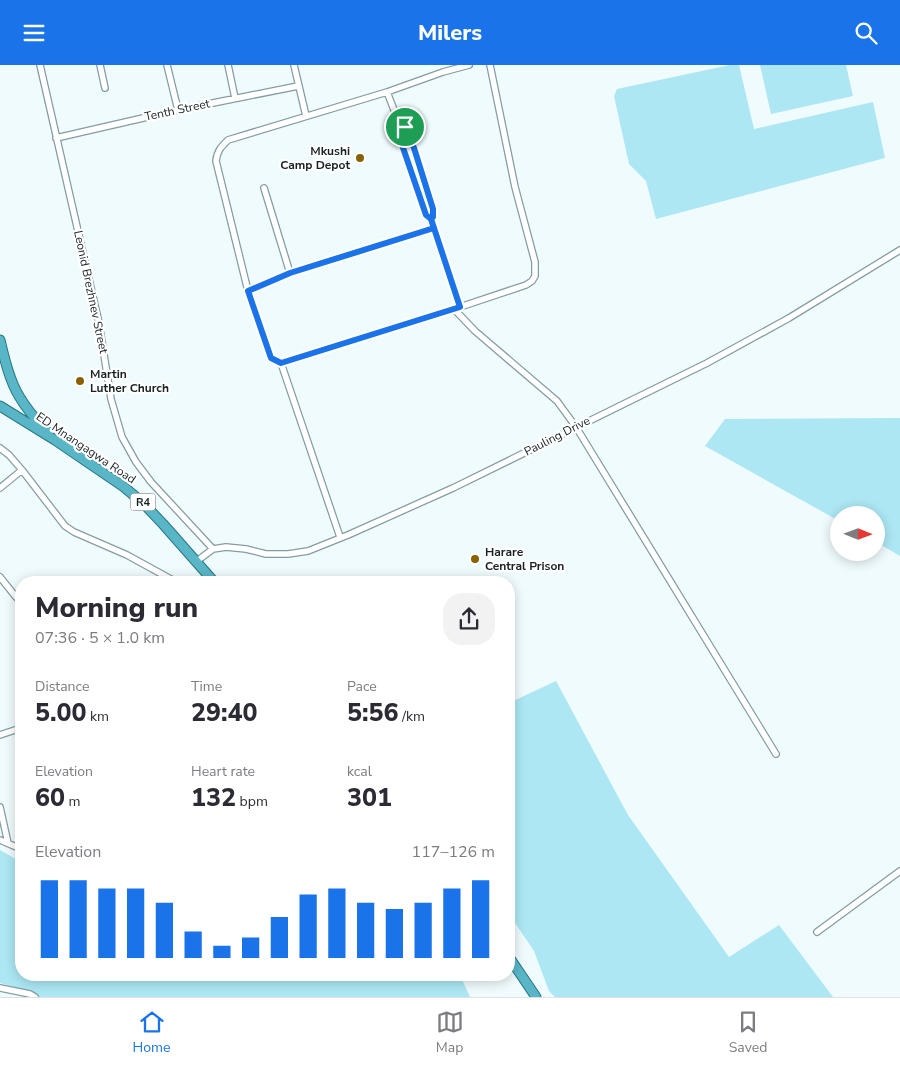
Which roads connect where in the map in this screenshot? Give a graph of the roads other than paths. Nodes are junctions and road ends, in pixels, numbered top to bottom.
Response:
1 (40, 65) edge
2 (100, 65) edge
3 (167, 65) edge
4 (228, 65) edge
5 (294, 65) edge
6 (442, 65) edge
7 (469, 65) edge
8 (490, 65) edge
9 (443, 72) junction
10 (298, 86) junction
11 (105, 88) dead end
12 (387, 92) junction
13 (235, 98) junction
14 (178, 109) junction
15 (306, 116) junction
16 (400, 125) junction
17 (56, 138) junction
18 (416, 158) junction
19 (408, 161) junction
20 (264, 188) dead end
21 (431, 219) junction
22 (434, 228) junction
23 (900, 250) edge
24 (290, 273) junction
25 (248, 291) junction
26 (457, 308) junction
27 (0, 340) edge
28 (281, 363) junction
29 (0, 406) edge
30 (576, 427) junction
31 (55, 440) junction
32 (0, 448) edge
33 (22, 470) junction
34 (0, 488) edge
35 (340, 537) junction
36 (213, 549) junction
37 (196, 561) junction
38 (166, 576) edge
39 (208, 576) edge
40 (0, 577) edge
41 (15, 596) edge
42 (15, 730) edge
43 (0, 735) edge
44 (776, 753) dead end
45 (0, 807) edge
46 (0, 840) edge
47 (8, 843) junction
48 (15, 846) edge
49 (900, 871) edge
50 (817, 932) dead end
51 (515, 966) edge
52 (0, 987) edge
53 (35, 997) edge
54 (536, 997) edge

1 - 17 street, Leonid Brezhnev Street
2 - 11 street
3 - 14 street
4 - 13 street
5 - 10 street
6 - 9 street
7 - 9 street
8 - 26 street
9 - 12 street
10 - 13 street, Tenth Street
10 - 15 street
12 - 15 street
12 - 16 street
13 - 14 street, Tenth Street
14 - 17 street, Tenth Street
15 - 25 street
16 - 18 street
16 - 19 street
17 - 36 street, Leonid Brezhnev Street
18 - 19 street
18 - 21 street
19 - 21 street
20 - 24 street
21 - 22 street
22 - 24 street
22 - 26 street
23 - 30 street, Pauling Drive
24 - 25 street
25 - 28 street
26 - 28 street
26 - 30 street
27 - 31 highway
28 - 35 street
29 - 31 highway, ED Mnangagwa Road / R4
30 - 35 street, Pauling Drive
30 - 44 street
31 - 37 highway, ED Mnangagwa Road / R4
32 - 33 street
33 - 34 street
33 - 38 street
35 - 36 street, Pauling Drive
36 - 37 street
37 - 39 highway, ED Mnangagwa Road / R4
40 - 41 street
42 - 43 street
45 - 47 street
46 - 47 street
47 - 48 street
49 - 50 street
51 - 54 highway
52 - 53 street

